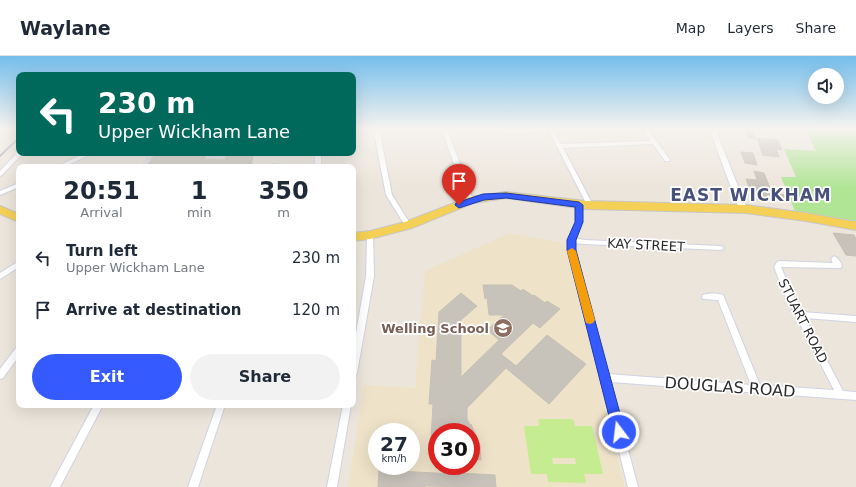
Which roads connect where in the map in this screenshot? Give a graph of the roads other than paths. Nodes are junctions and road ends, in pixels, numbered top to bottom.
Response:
1 (380, 148) edge
2 (451, 148) edge
3 (561, 148) edge
4 (659, 148) edge
5 (720, 148) edge
6 (17, 156) edge
7 (83, 156) edge
8 (667, 160) dead end
9 (66, 164) edge
10 (0, 174) edge
11 (16, 185) edge
12 (0, 193) edge
13 (470, 200) junction
14 (584, 205) junction
15 (743, 209) junction
16 (0, 210) edge
17 (16, 217) edge
18 (408, 225) junction
19 (856, 226) edge
20 (370, 235) junction
21 (356, 237) edge
22 (571, 240) junction
23 (721, 248) dead end
24 (834, 259) dead end
25 (16, 266) edge
26 (0, 276) edge
27 (706, 297) dead end
28 (800, 315) junction
29 (856, 319) edge
30 (16, 354) edge
31 (356, 356) edge
32 (0, 375) edge
33 (605, 378) junction
34 (757, 389) junction
35 (841, 395) junction
36 (856, 396) edge
37 (97, 408) edge
38 (220, 408) edge
39 (346, 408) edge
40 (55, 487) edge
41 (193, 487) edge
42 (332, 487) edge
43 (633, 487) edge

1 - 18 street
2 - 13 street
3 - 14 street
4 - 8 street
5 - 15 street
6 - 10 street
7 - 9 street
11 - 12 street
13 - 14 main road
13 - 18 main road
14 - 15 main road
14 - 22 street
15 - 19 main road
16 - 17 main road
18 - 20 main road
20 - 21 main road
20 - 31 street
22 - 23 street, KAY STREET
22 - 33 street
24 - 28 street, STUART ROAD
25 - 26 street
27 - 34 street
28 - 29 street
28 - 35 street, STUART ROAD
30 - 32 street
33 - 34 street, DOUGLAS ROAD
33 - 43 street
34 - 35 street, DOUGLAS ROAD
35 - 36 street, DOUGLAS ROAD
37 - 40 street
38 - 41 street
39 - 42 street

